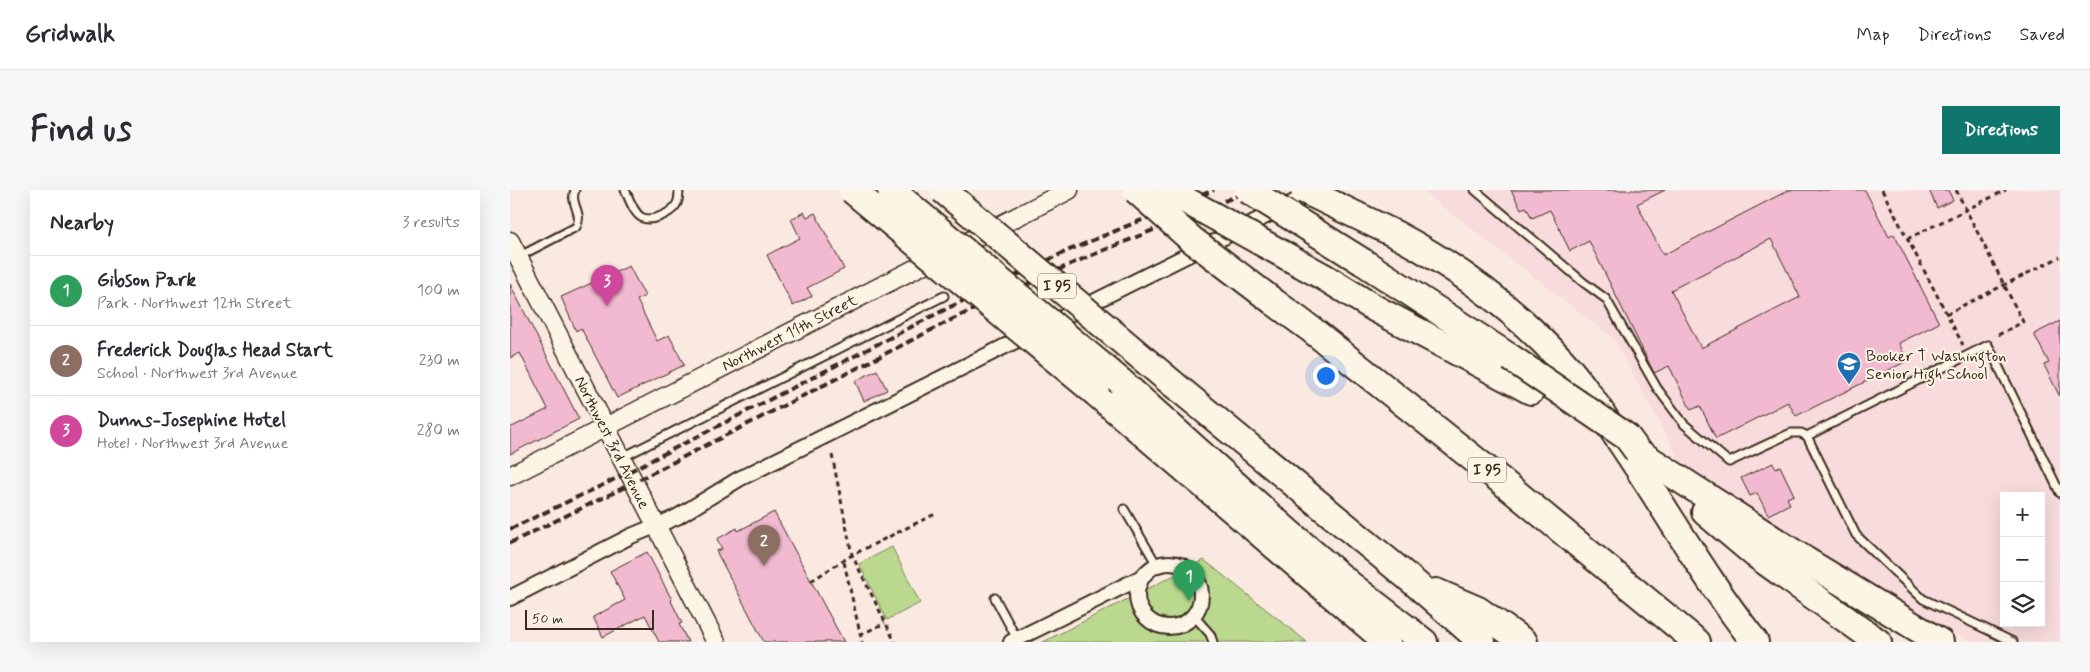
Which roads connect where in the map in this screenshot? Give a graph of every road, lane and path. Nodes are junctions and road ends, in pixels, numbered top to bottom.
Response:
1 (575, 190) edge
2 (625, 190) edge
3 (679, 190) edge
4 (852, 190) edge
5 (891, 190) edge
6 (943, 190) edge
7 (1069, 190) edge
8 (1136, 190) edge
9 (1167, 190) edge
10 (1248, 190) edge
11 (1304, 190) edge
12 (1320, 190) edge
13 (1475, 190) edge
14 (1882, 190) edge
15 (1956, 190) edge
16 (2006, 190) edge
17 (1966, 210) junction
18 (1907, 240) junction
19 (510, 241) edge
20 (518, 257) junction
21 (2060, 257) edge
22 (2004, 285) junction
23 (944, 296) dead end
24 (1946, 314) junction
25 (1958, 335) dead end
26 (1990, 339) dead end
27 (605, 427) junction
28 (1807, 436) junction
29 (1638, 452) junction
30 (832, 455) dead end
31 (620, 458) junction
32 (1660, 467) junction
33 (510, 476) edge
34 (2060, 493) edge
35 (1124, 509) dead end
36 (935, 514) dead end
37 (656, 526) junction
38 (852, 555) junction
39 (844, 562) junction
40 (1157, 565) junction
41 (1142, 577) junction
42 (811, 581) dead end
43 (1416, 584) junction
44 (510, 598) edge
45 (995, 598) dead end
46 (1194, 616) junction
47 (885, 622) junction
48 (860, 635) junction
49 (1014, 640) edge
50 (716, 642) edge
51 (862, 642) edge
52 (895, 642) edge
53 (1213, 642) edge
54 (1387, 642) edge
55 (1424, 642) edge
56 (1482, 642) edge
57 (1524, 642) edge
58 (1697, 642) edge
59 (1756, 642) edge
60 (1878, 642) edge
61 (1940, 642) edge
62 (2013, 642) edge

1 - 20 lane
2 - 3 lane
4 - 54 highway, bridge
5 - 55 highway, bridge
6 - 43 highway, I 95, bridge
7 - 27 street, Northwest 11th Street
8 - 58 highway, I 95, bridge
9 - 29 highway, bridge
10 - 29 highway, bridge
11 - 59 highway, bridge
12 - 37 street
13 - 28 lane
14 - 18 path
15 - 17 path
16 - 17 path
17 - 18 path
17 - 22 path
18 - 24 path
19 - 20 street, Northwest 3rd Avenue
20 - 27 street, Northwest 3rd Avenue
21 - 22 path
22 - 24 path
22 - 26 path
23 - 31 lane
24 - 25 path
27 - 31 street, Northwest 3rd Avenue
27 - 33 street, Northwest 11th Street
28 - 34 lane
28 - 62 lane
29 - 32 highway
30 - 38 path
31 - 37 street, Northwest 3rd Avenue
32 - 60 highway
32 - 61 highway
35 - 40 lane
36 - 38 path
37 - 44 street
37 - 50 street, Northwest 3rd Avenue
38 - 39 path
38 - 47 path
39 - 42 path
39 - 48 path
40 - 41 street
40 - 46 street
41 - 46 street
41 - 49 street
43 - 56 highway, I 95
43 - 57 highway
45 - 49 lane
46 - 53 lane
47 - 48 path
47 - 52 path
48 - 51 path

